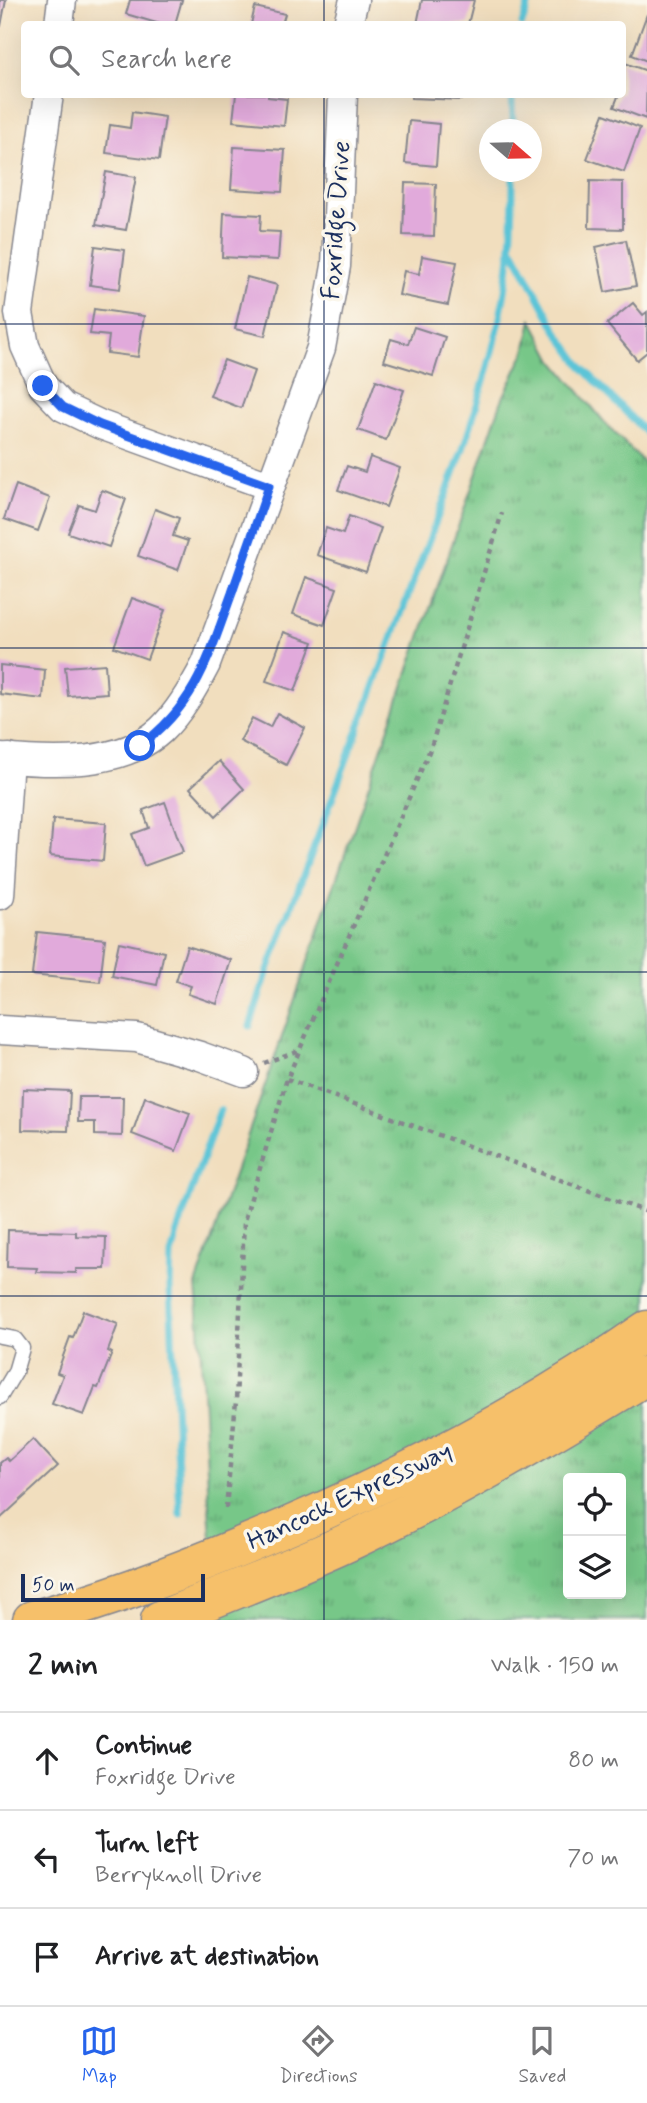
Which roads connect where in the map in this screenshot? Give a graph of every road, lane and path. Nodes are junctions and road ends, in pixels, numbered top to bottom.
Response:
1 (62, 0) edge
2 (354, 0) edge
3 (59, 21) edge
4 (349, 21) edge
5 (48, 98) edge
6 (343, 98) edge
7 (269, 486) junction
8 (502, 513) dead end
9 (4, 758) edge
10 (0, 895) edge
11 (0, 1030) edge
12 (300, 1049) junction
13 (244, 1072) joint
14 (287, 1079) junction
15 (647, 1212) edge
16 (647, 1330) edge
17 (0, 1335) edge
18 (647, 1375) edge
19 (0, 1397) edge
20 (226, 1508) dead end
21 (32, 1620) edge
22 (160, 1620) edge

1 - 3 street
2 - 4 street
5 - 7 street
6 - 7 street, Foxridge Drive
7 - 9 street, Foxridge Drive
8 - 12 path
9 - 10 street
11 - 13 street
12 - 13 path
12 - 14 path
14 - 15 path
14 - 20 path
16 - 21 main road, Hancock Expressway
17 - 19 lane
18 - 22 main road, Hancock Expressway

